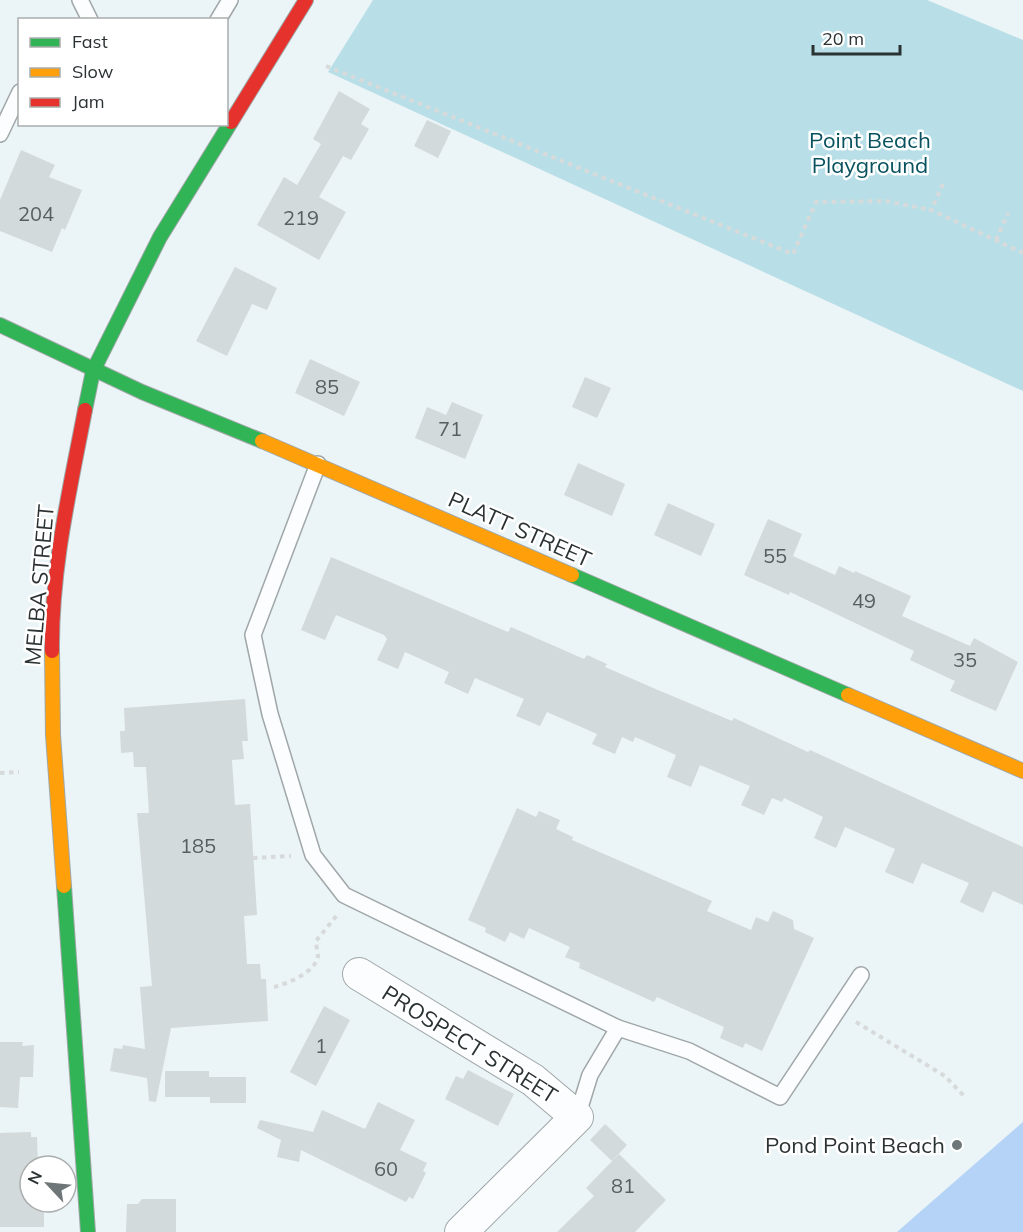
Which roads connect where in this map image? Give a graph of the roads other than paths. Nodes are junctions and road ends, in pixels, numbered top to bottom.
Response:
1 (80, 0) edge
2 (230, 0) edge
3 (306, 0) edge
4 (89, 18) edge
5 (219, 18) edge
6 (18, 96) edge
7 (228, 120) edge
8 (224, 126) edge
9 (0, 134) edge
10 (0, 325) edge
11 (93, 371) junction
12 (318, 464) junction
13 (1023, 771) edge
14 (359, 974) dead end
15 (861, 975) dead end
16 (618, 1028) junction
17 (578, 1117) junction
18 (88, 1232) edge
19 (461, 1232) edge

1 - 4 lane
2 - 5 lane
3 - 7 main road, MELBA STREET
6 - 9 lane
8 - 11 main road, MELBA STREET
10 - 11 main road, PLATT STREET
11 - 12 main road, PLATT STREET
11 - 18 main road, MELBA STREET
12 - 13 main road, PLATT STREET
12 - 16 lane
14 - 17 street, PROSPECT STREET
15 - 16 lane
16 - 17 lane
17 - 19 street

